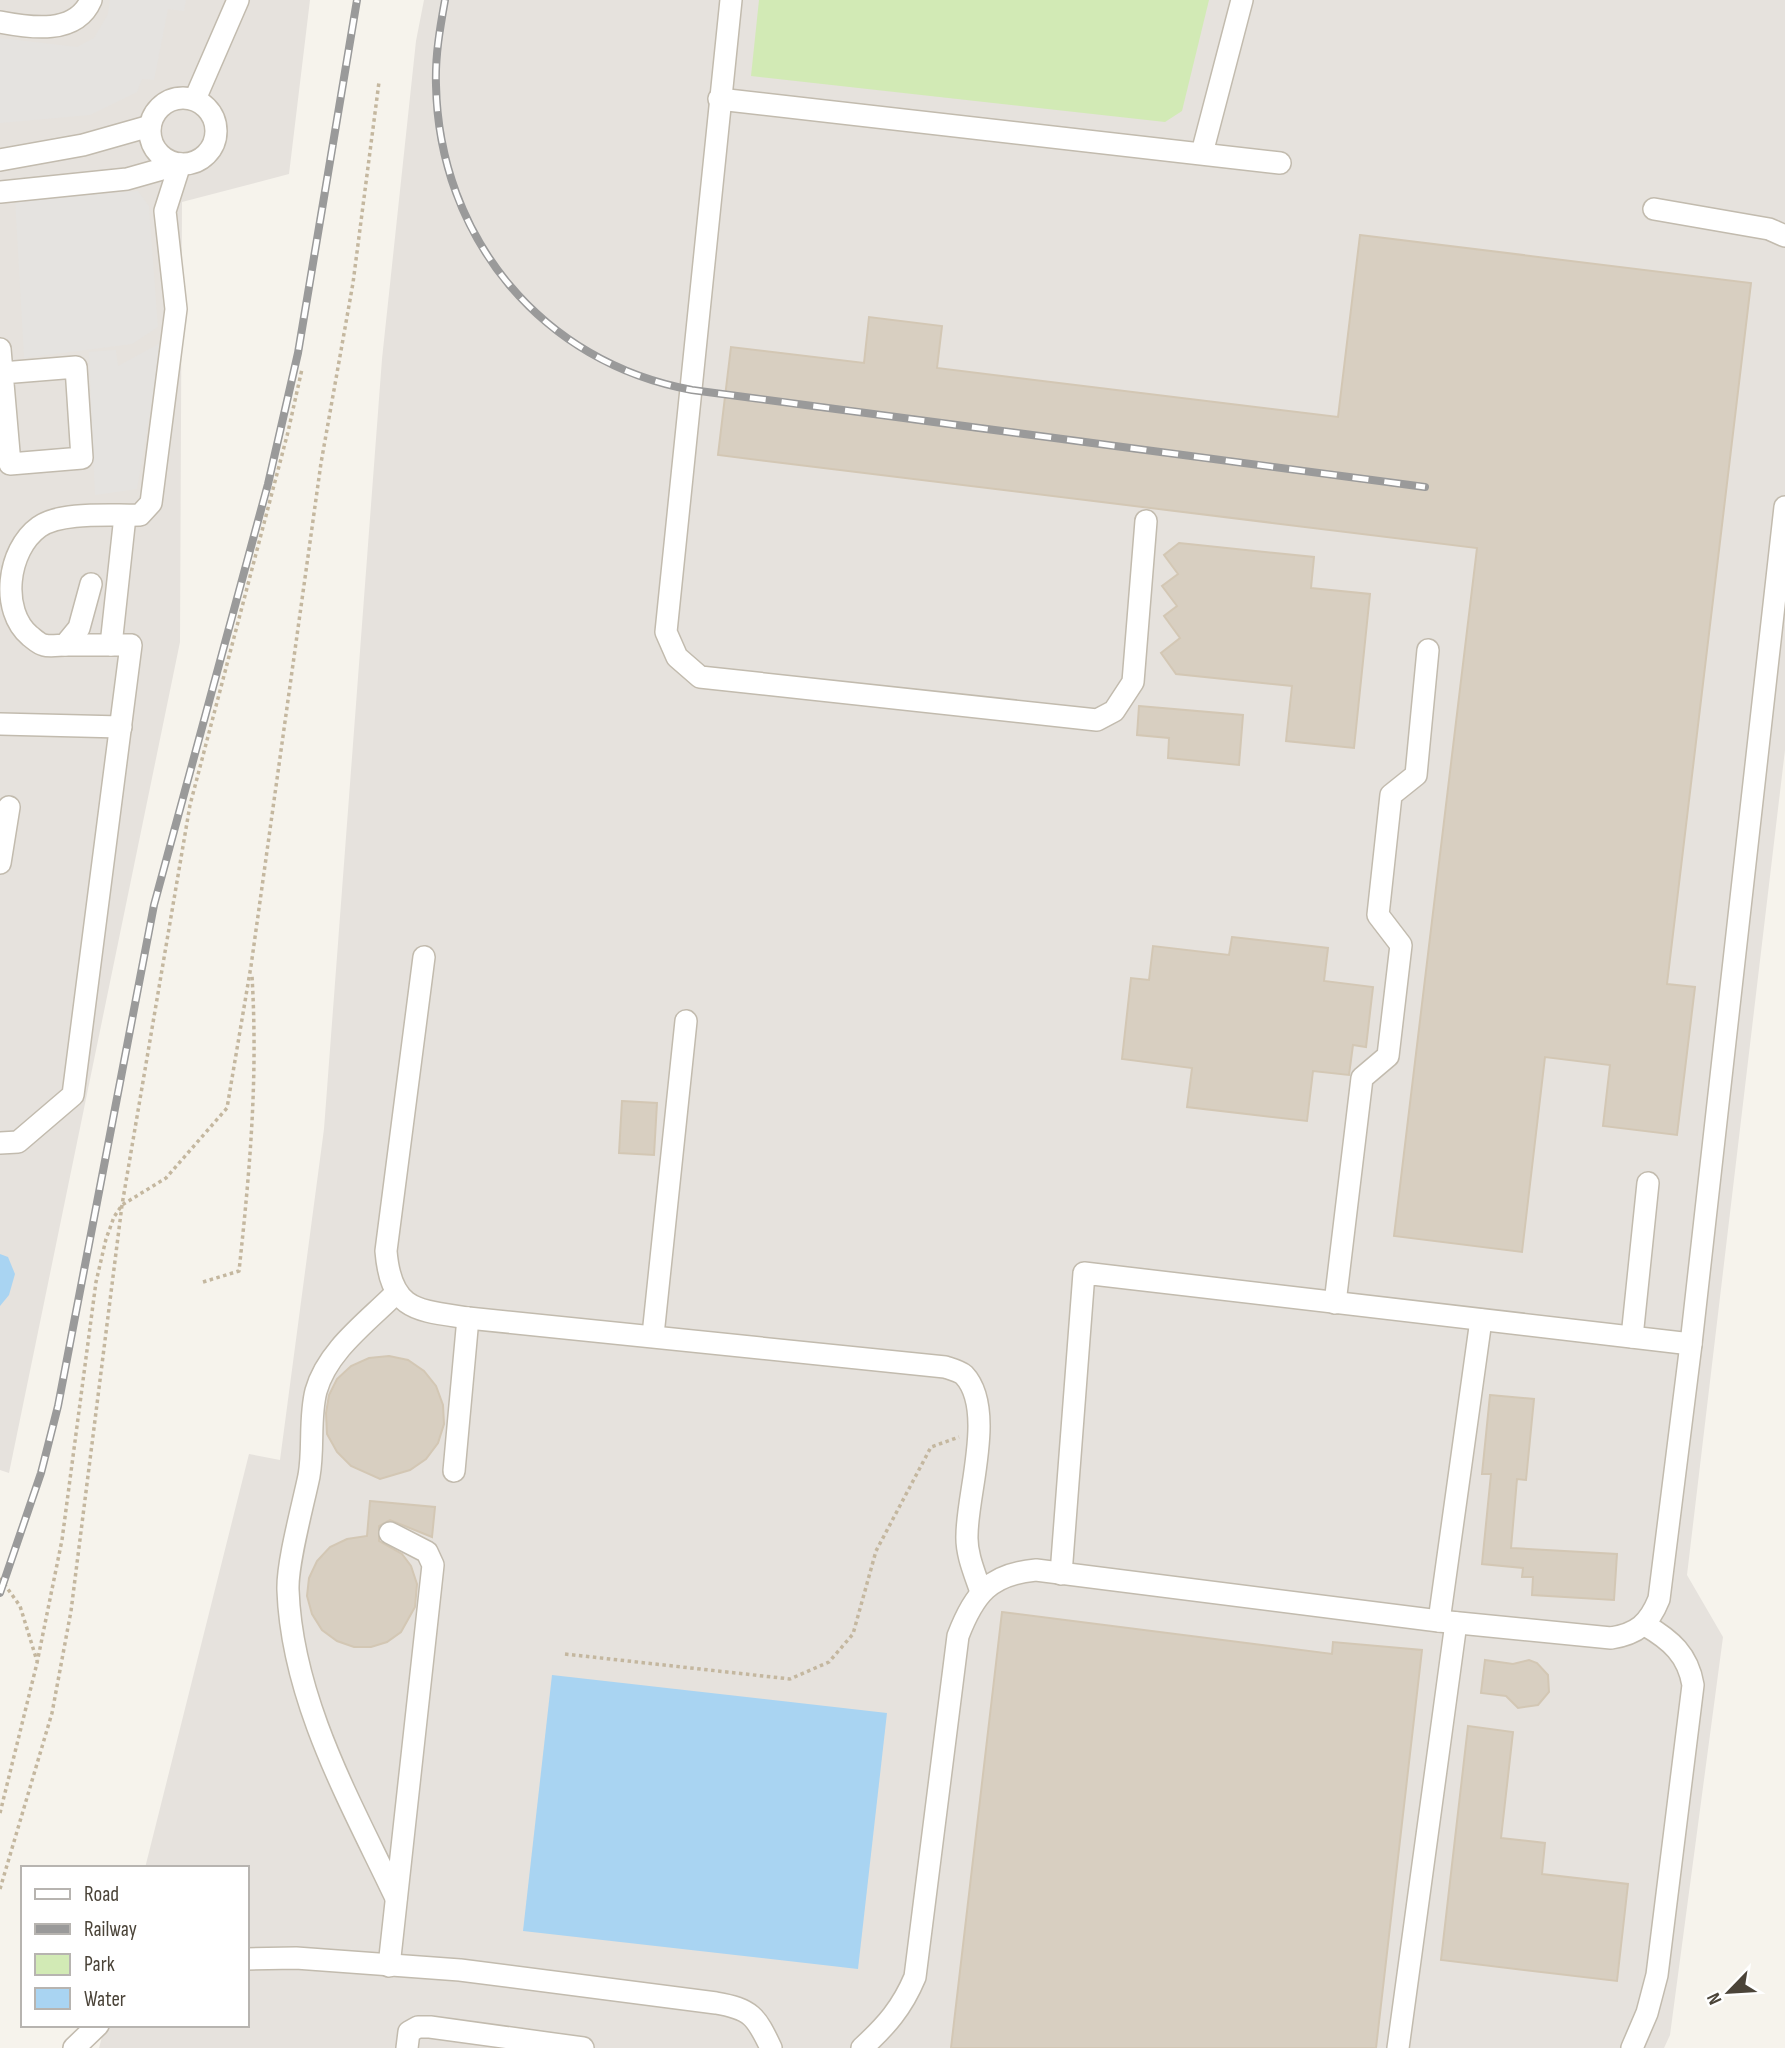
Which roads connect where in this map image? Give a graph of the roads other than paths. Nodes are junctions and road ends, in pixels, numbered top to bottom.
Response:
1 (91, 0) edge
2 (238, 0) edge
3 (731, 0) edge
4 (1242, 0) edge
5 (0, 22) edge
6 (195, 99) junction
7 (719, 99) junction
8 (150, 126) junction
9 (1202, 153) junction
10 (0, 160) edge
11 (1280, 163) dead end
12 (180, 164) junction
13 (0, 192) edge
14 (1654, 209) dead end
15 (1785, 236) edge
16 (0, 349) edge
17 (2, 373) junction
18 (3, 417) edge
19 (1785, 507) edge
20 (125, 516) junction
21 (1146, 521) dead end
22 (91, 584) dead end
23 (65, 645) junction
24 (111, 645) junction
25 (1428, 650) dead end
26 (0, 724) edge
27 (121, 727) junction
28 (9, 807) dead end
29 (0, 863) edge
30 (424, 957) dead end
31 (686, 1021) dead end
32 (0, 1143) edge
33 (1648, 1183) dead end
34 (395, 1294) junction
35 (1335, 1303) junction
36 (468, 1318) junction
37 (1481, 1320) junction
38 (653, 1335) junction
39 (1632, 1337) junction
40 (1691, 1344) junction
41 (454, 1471) dead end
42 (390, 1533) dead end
43 (1061, 1574) junction
44 (981, 1592) junction
45 (1448, 1622) junction
46 (1645, 1625) junction
47 (396, 1898) junction
48 (248, 1959) edge
49 (389, 1966) junction
50 (96, 2027) edge
51 (510, 2043) edge
52 (74, 2048) edge
53 (407, 2048) edge
54 (583, 2048) edge
55 (771, 2048) edge
56 (862, 2048) edge
57 (1398, 2048) edge
58 (1632, 2048) edge

1 - 5 lane
2 - 6 lane
3 - 7 lane
4 - 9 lane
6 - 8 lane
6 - 12 lane
7 - 9 lane
7 - 21 lane
8 - 10 lane
8 - 12 lane
9 - 11 lane
12 - 13 lane
12 - 20 lane
14 - 15 lane
16 - 17 lane
17 - 18 lane
17 - 18 lane
19 - 40 lane
20 - 23 lane
20 - 24 lane
22 - 23 lane
23 - 24 lane
24 - 27 lane
25 - 35 lane
26 - 27 lane
27 - 32 lane
28 - 29 lane
30 - 34 lane
31 - 38 lane
33 - 39 lane
34 - 36 lane
34 - 47 lane
35 - 37 lane
35 - 43 lane
36 - 38 lane
36 - 41 lane
37 - 39 lane
37 - 45 lane
38 - 44 lane
39 - 40 lane
40 - 46 lane
42 - 47 lane
43 - 44 lane
43 - 45 lane
44 - 56 lane
45 - 46 lane
45 - 57 lane
46 - 58 lane
47 - 49 lane
48 - 49 lane
49 - 55 lane
50 - 52 lane
51 - 53 lane
51 - 54 lane

